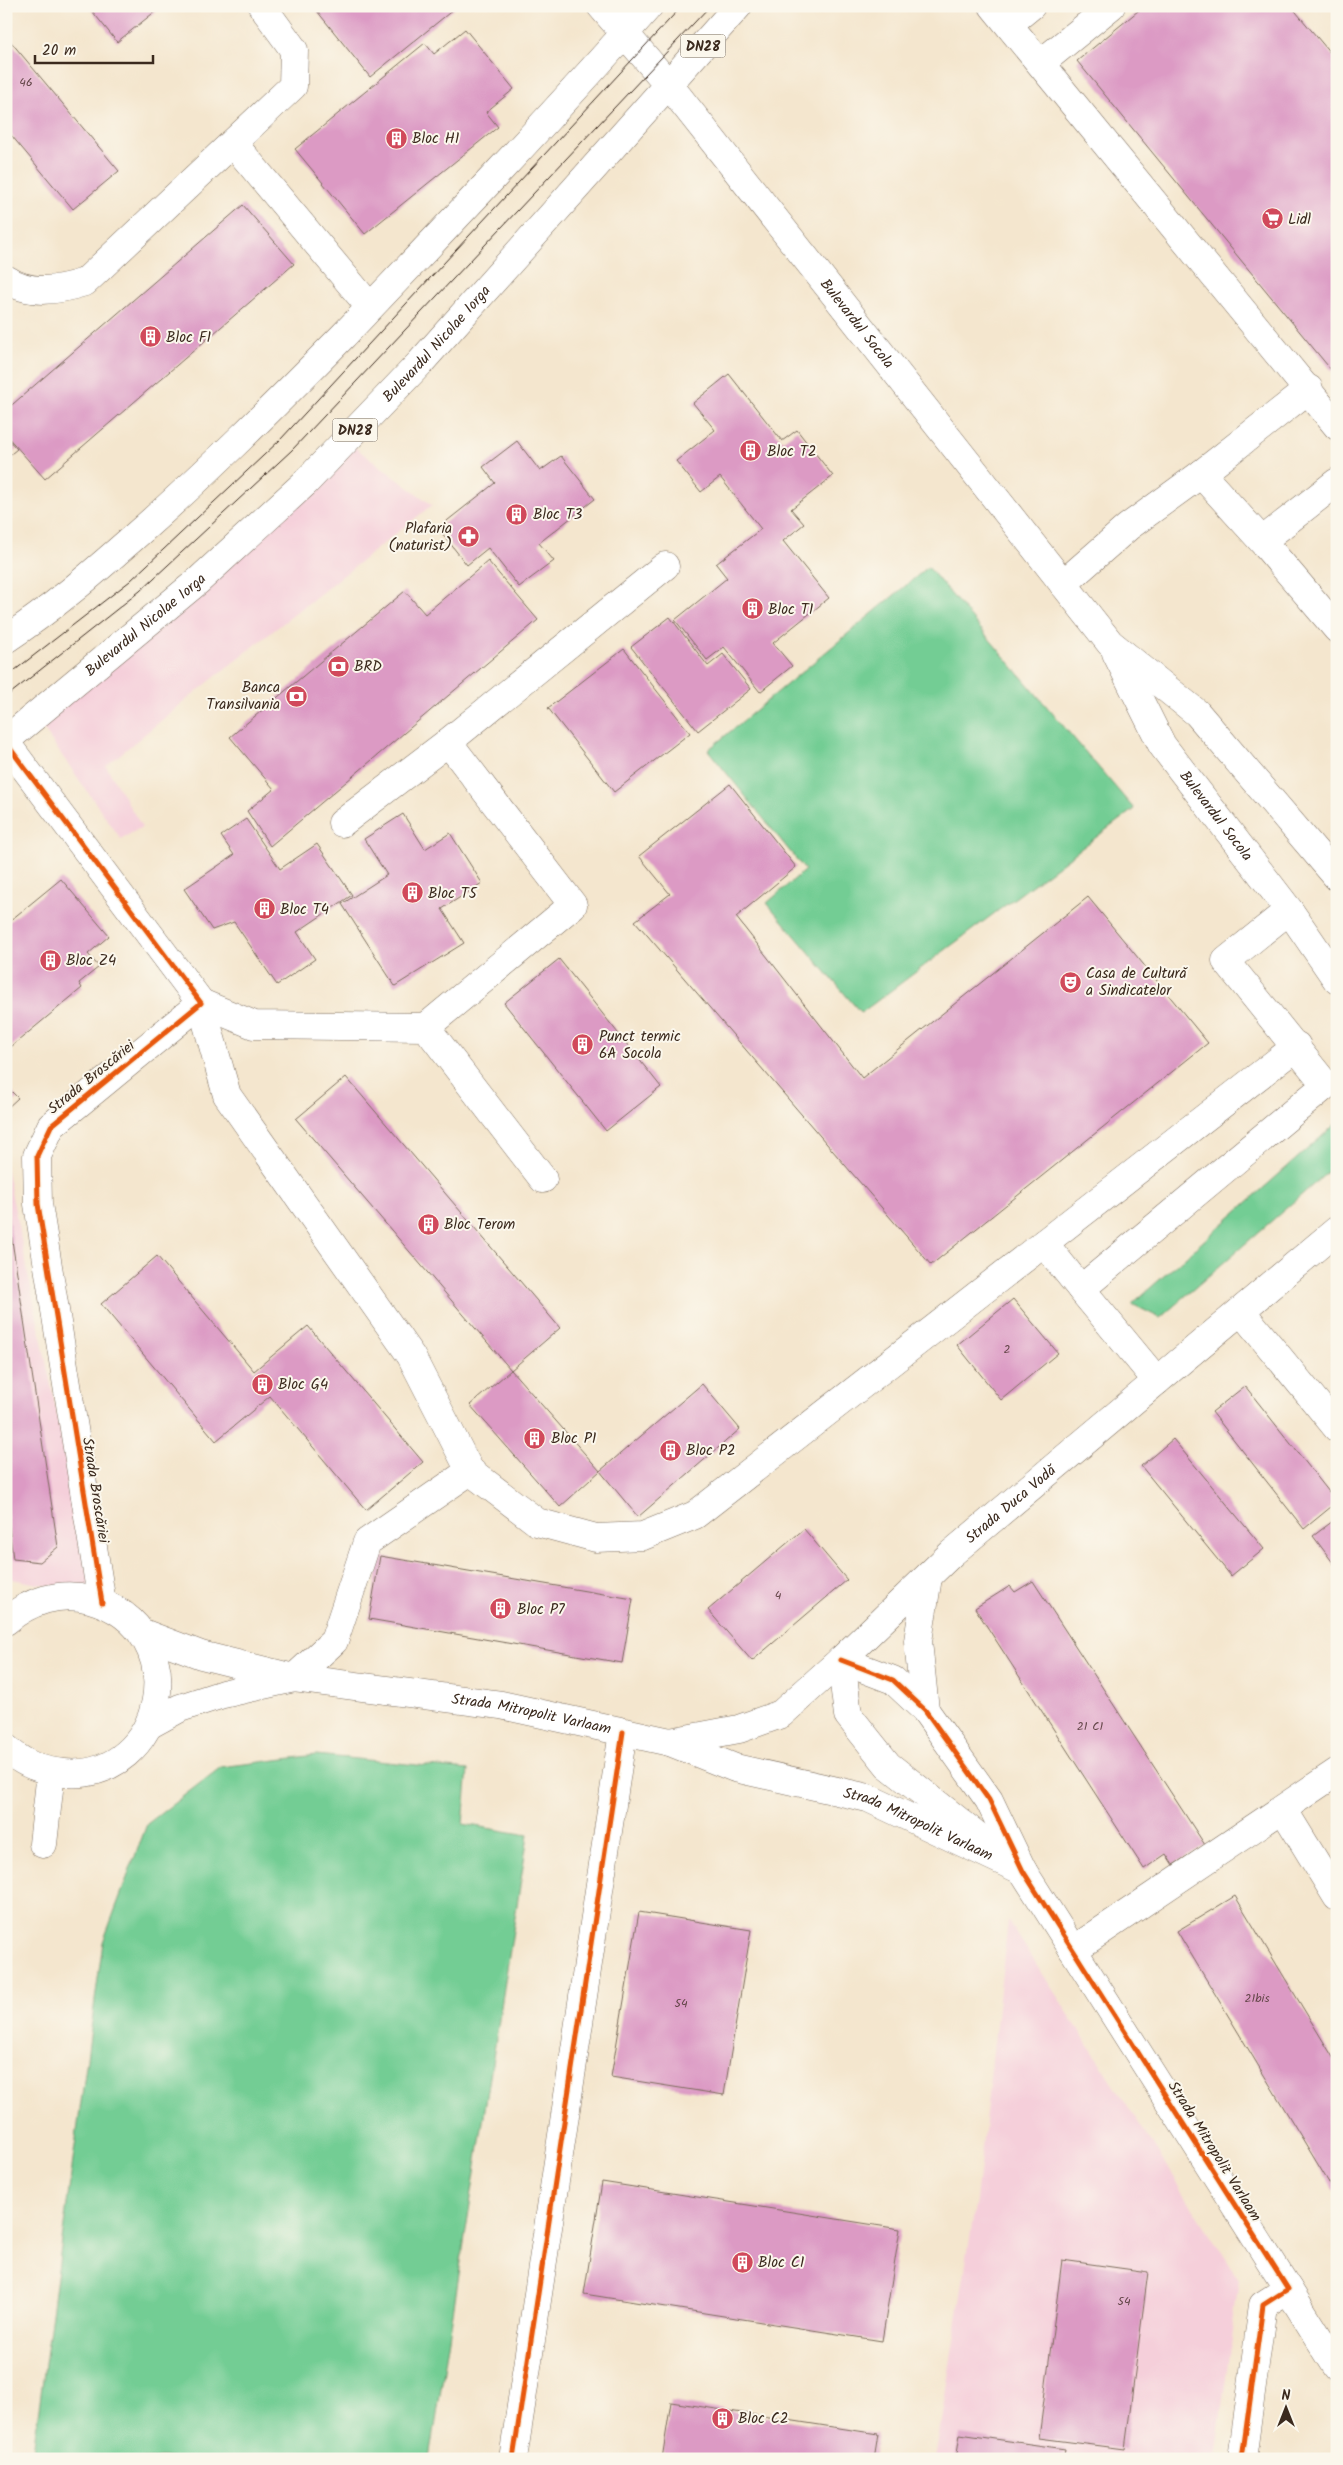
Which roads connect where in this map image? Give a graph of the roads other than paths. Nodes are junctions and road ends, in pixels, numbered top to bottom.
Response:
1 (262, 6) edge
2 (601, 6) edge
3 (649, 6) edge
4 (738, 6) edge
5 (1030, 6) edge
6 (1111, 6) edge
7 (1001, 15) edge
8 (625, 34) junction
9 (1040, 63) junction
10 (669, 85) junction
11 (233, 143) junction
12 (6, 279) edge
13 (370, 307) junction
14 (1309, 389) junction
15 (1337, 426) edge
16 (1201, 474) junction
17 (1337, 482) edge
18 (1262, 540) junction
19 (665, 566) dead end
20 (1063, 584) junction
21 (1337, 629) edge
22 (6, 639) edge
23 (1110, 643) junction
24 (6, 742) edge
25 (448, 742) junction
26 (342, 823) dead end
27 (1337, 877) edge
28 (1289, 910) junction
29 (1337, 980) edge
30 (202, 1003) junction
31 (426, 1027) junction
32 (1297, 1046) junction
33 (543, 1179) dead end
34 (1337, 1230) edge
35 (1044, 1243) junction
36 (1081, 1289) junction
37 (1241, 1311) junction
38 (1157, 1381) junction
39 (1337, 1428) edge
40 (470, 1470) junction
41 (928, 1577) junction
42 (6, 1595) edge
43 (40, 1599) junction
44 (102, 1603) junction
45 (6, 1622) edge
46 (143, 1633) junction
47 (841, 1660) junction
48 (294, 1678) junction
49 (925, 1710) junction
50 (149, 1725) junction
51 (622, 1732) junction
52 (670, 1742) junction
53 (6, 1748) edge
54 (51, 1772) junction
55 (1337, 1772) edge
56 (1283, 1809) junction
57 (43, 1844) dead end
58 (1023, 1871) junction
59 (1337, 1897) edge
60 (1073, 1950) junction
61 (1288, 2289) junction
62 (1337, 2367) edge
63 (513, 2459) edge
64 (1242, 2459) edge

1 - 11 street
2 - 8 street, Bulevardul Socola
3 - 8 street
4 - 10 street, DN28
5 - 7 street
6 - 9 street
7 - 9 street
8 - 10 street, Bulevardul Socola
8 - 13 street
9 - 14 street
10 - 20 street, Bulevardul Socola
10 - 24 street, Bulevardul Nicolae Iorga / DN28
11 - 12 street
11 - 13 street
13 - 22 street
14 - 15 street
14 - 16 street
16 - 18 street
16 - 20 street
17 - 18 street
18 - 21 street
19 - 25 street
20 - 23 street, Bulevardul Socola
23 - 27 street, Bulevardul Socola
23 - 28 street, Bulevardul Socola
24 - 30 street
25 - 26 street
25 - 31 street
28 - 29 street, Bulevardul Socola
28 - 32 street
30 - 31 street
30 - 40 street
30 - 44 street, Strada Broscăriei
31 - 33 street
32 - 35 street
32 - 36 street
34 - 37 street, Strada Duca Vodă
35 - 36 street
35 - 40 street
36 - 38 street
37 - 38 street, Strada Duca Vodă
37 - 39 street
38 - 41 street, Strada Duca Vodă
40 - 48 street
41 - 47 street, Strada Duca Vodă
41 - 49 street
42 - 43 street, Strada Mitropolit Varlaam
43 - 44 street, Strada Mitropolit Varlaam
43 - 45 street, Strada Mitropolit Varlaam
44 - 46 street, Strada Mitropolit Varlaam
46 - 48 street, Strada Mitropolit Varlaam
46 - 50 street, Strada Mitropolit Varlaam
47 - 49 street
47 - 52 street, Strada Duca Vodă
47 - 58 street
48 - 50 street, Strada Mitropolit Varlaam
48 - 51 street, Strada Mitropolit Varlaam
49 - 58 street
50 - 54 street, Strada Mitropolit Varlaam
51 - 52 street, Strada Mitropolit Varlaam
51 - 63 street
52 - 58 street, Strada Mitropolit Varlaam
53 - 54 street, Strada Mitropolit Varlaam
54 - 57 street
55 - 56 street
56 - 59 street
56 - 60 street
58 - 60 street, Strada Mitropolit Varlaam
60 - 61 street, Strada Mitropolit Varlaam
61 - 62 street, Strada Mitropolit Varlaam
61 - 64 street

